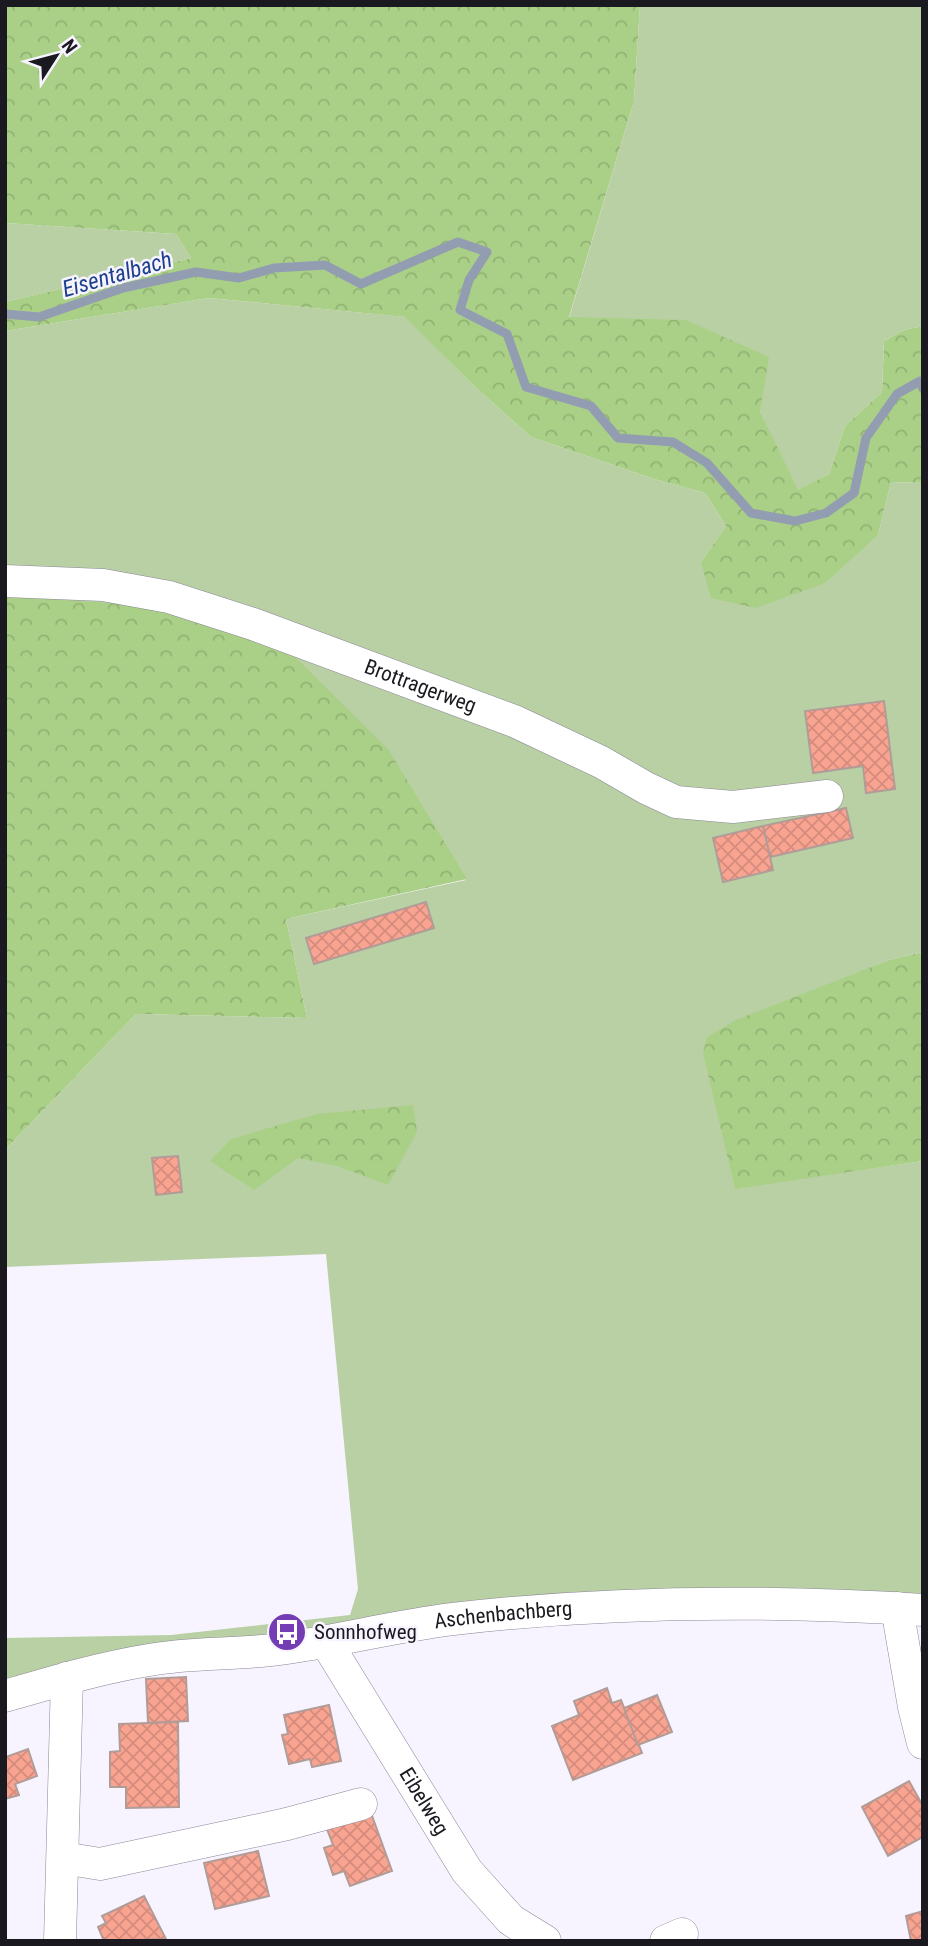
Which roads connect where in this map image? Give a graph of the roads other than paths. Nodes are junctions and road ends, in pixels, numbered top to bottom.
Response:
1 (5, 581) edge
2 (827, 796) dead end
3 (910, 1609) edge
4 (326, 1642) junction
5 (67, 1678) junction
6 (5, 1696) edge
7 (923, 1744) edge
8 (361, 1804) dead end
9 (63, 1858) junction
10 (60, 1941) edge
11 (545, 1941) edge

1 - 2 street, Brottragerweg
3 - 4 street, Aschenbachberg
3 - 7 street
4 - 5 street, Aschenbachberg
4 - 11 street, Eibelweg
5 - 6 street, Aschenbachberg
5 - 9 street
8 - 9 street
9 - 10 street

